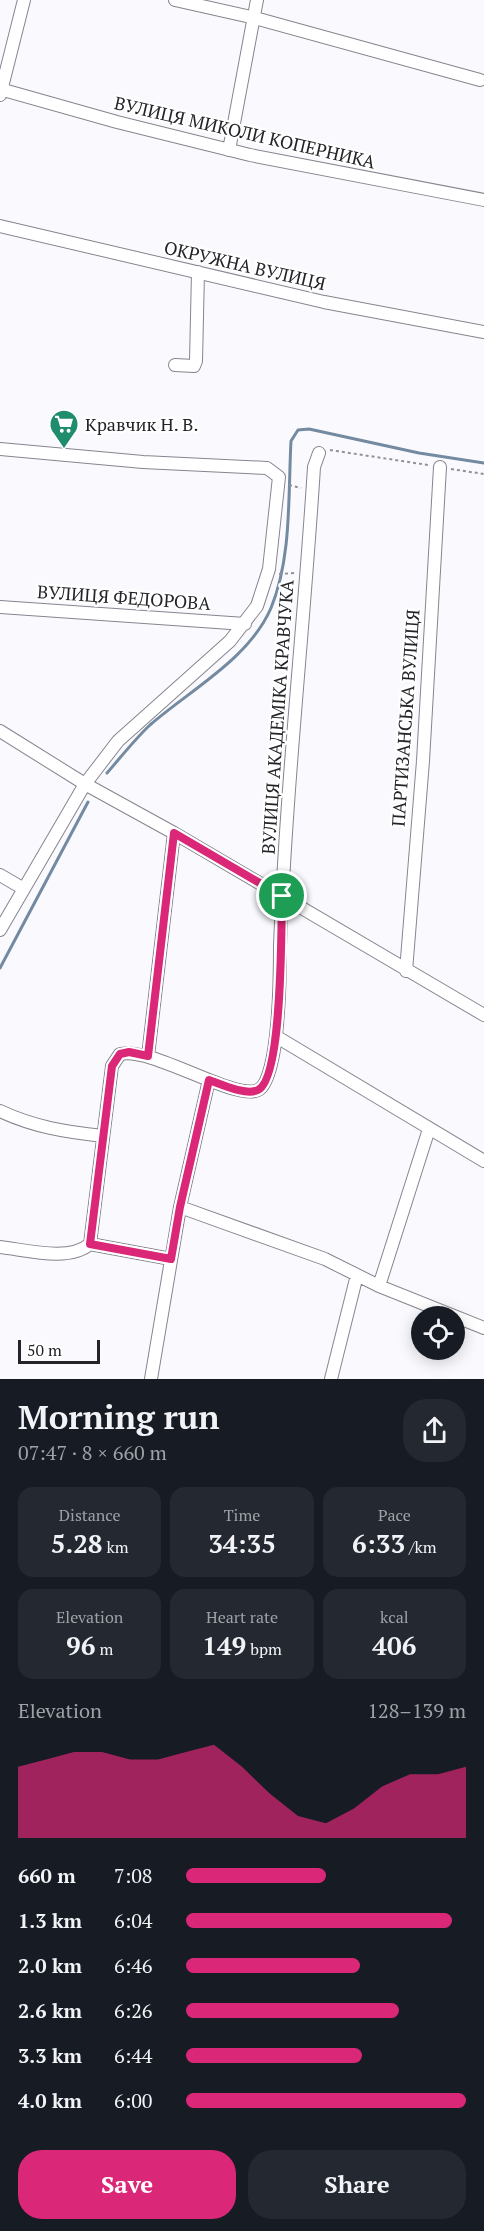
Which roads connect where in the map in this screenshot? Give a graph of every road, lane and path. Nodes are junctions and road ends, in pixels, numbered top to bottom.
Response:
1 (24, 0) edge
2 (175, 0) edge
3 (258, 0) edge
4 (255, 18) junction
5 (480, 80) dead end
6 (0, 89) edge
7 (0, 96) edge
8 (229, 150) junction
9 (484, 200) edge
10 (0, 226) edge
11 (198, 272) junction
12 (484, 332) edge
13 (175, 365) dead end
14 (0, 449) edge
15 (319, 453) joint
16 (440, 467) junction
17 (484, 474) edge
18 (286, 574) dead end
19 (275, 575) dead end
20 (0, 607) edge
21 (245, 624) junction
22 (0, 731) edge
23 (85, 784) junction
24 (174, 833) junction
25 (0, 875) edge
26 (24, 889) junction
27 (282, 896) junction
28 (0, 930) edge
29 (406, 971) junction
30 (484, 1015) edge
31 (277, 1036) junction
32 (148, 1056) junction
33 (209, 1080) junction
34 (0, 1111) edge
35 (429, 1129) junction
36 (103, 1136) junction
37 (484, 1161) edge
38 (180, 1207) junction
39 (90, 1244) junction
40 (0, 1247) edge
41 (171, 1259) junction
42 (357, 1275) junction
43 (380, 1286) junction
44 (484, 1328) edge
45 (151, 1379) edge
46 (330, 1379) edge

1 - 6 street
2 - 4 street
3 - 4 street
4 - 5 street
4 - 8 street
6 - 7 street
6 - 8 street, ВУЛИЦЯ МИКОЛИ КОПЕРНИКА
8 - 9 street, ВУЛИЦЯ МИКОЛИ КОПЕРНИКА
10 - 11 street, ОКРУЖНА ВУЛИЦЯ
11 - 12 street, ОКРУЖНА ВУЛИЦЯ
11 - 13 street
14 - 21 street
15 - 16 path
15 - 27 street, ВУЛИЦЯ АКАДЕМІКА КРАВЧУКА
16 - 17 path
16 - 29 street, ПАРТИЗАНСЬКА ВУЛИЦЯ
18 - 19 path
20 - 21 street, ВУЛИЦЯ ФЕДОРОВА
21 - 23 street
22 - 23 street
23 - 24 street
23 - 26 street
24 - 27 street
24 - 32 street
25 - 26 street
26 - 28 street
27 - 29 street
27 - 31 street, ВУЛИЦЯ АКАДЕМІКА КРАВЧУКА
29 - 30 street
31 - 33 street, ВУЛИЦЯ АКАДЕМІКА КРАВЧУКА
31 - 35 street
32 - 33 street
32 - 36 street
33 - 38 street
34 - 36 street
35 - 37 street
35 - 43 street
36 - 39 street
38 - 41 street
38 - 42 street
39 - 40 street
39 - 41 street
41 - 45 street
42 - 43 street
42 - 46 street
43 - 44 street

